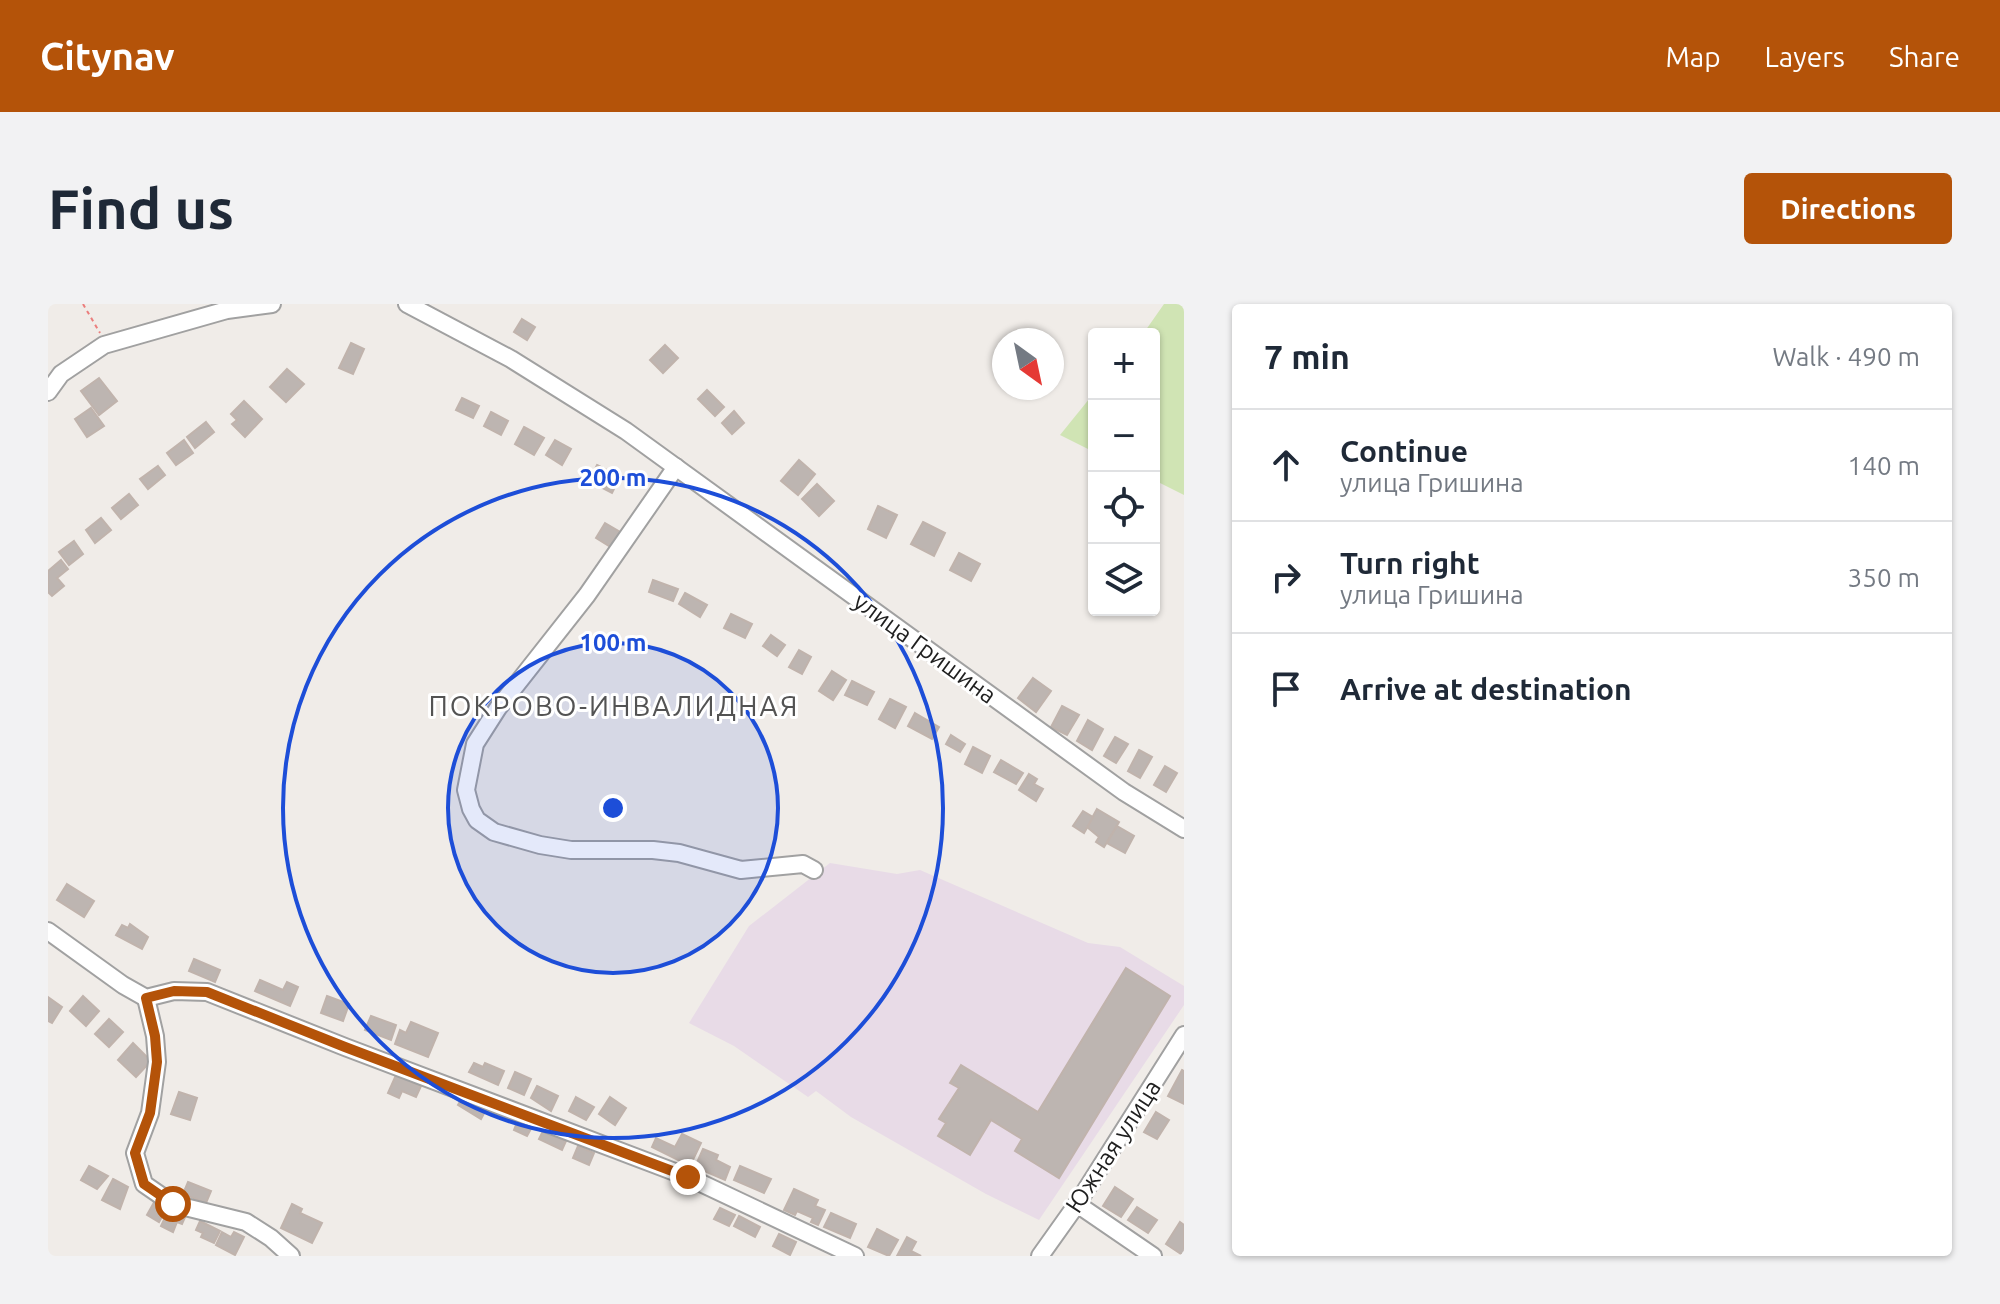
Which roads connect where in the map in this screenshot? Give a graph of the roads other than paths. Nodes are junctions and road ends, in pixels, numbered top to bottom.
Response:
1 (272, 304) edge
2 (407, 304) edge
3 (48, 392) edge
4 (676, 467) junction
5 (1180, 828) edge
6 (814, 870) dead end
7 (48, 931) edge
8 (146, 998) junction
9 (1184, 1035) edge
10 (1077, 1204) junction
11 (291, 1256) edge
12 (855, 1256) edge
13 (1040, 1256) edge
14 (1153, 1256) edge

1 - 3 street
2 - 4 street, улица Гришина
4 - 5 street, улица Гришина
4 - 6 street
7 - 8 street
8 - 11 street
8 - 12 street
9 - 10 street, Южная улица
10 - 13 street, Южная улица
10 - 14 street

